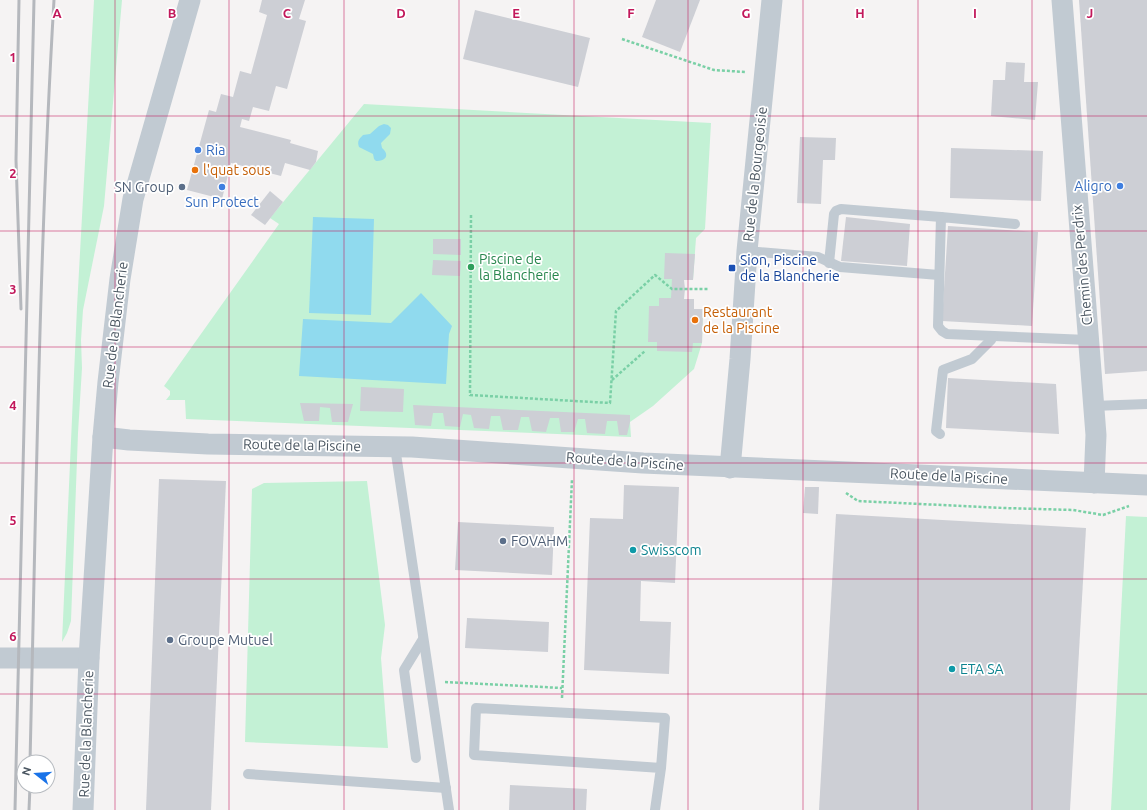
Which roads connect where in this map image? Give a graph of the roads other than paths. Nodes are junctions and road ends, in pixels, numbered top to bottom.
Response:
1 (190, 0) edge
2 (772, 0) edge
3 (1062, 0) edge
4 (941, 218) junction
5 (1015, 224) dead end
6 (747, 251) junction
7 (829, 263) junction
8 (939, 275) junction
9 (993, 336) junction
10 (1088, 340) junction
11 (1147, 404) edge
12 (1093, 406) junction
13 (940, 434) dead end
14 (103, 437) junction
15 (395, 447) junction
16 (730, 468) junction
17 (1094, 483) junction
18 (1147, 485) edge
19 (423, 639) junction
20 (0, 658) edge
21 (89, 658) junction
22 (416, 758) dead end
23 (661, 768) junction
24 (248, 774) dead end
25 (446, 788) junction
26 (83, 810) edge
27 (449, 810) edge
28 (655, 810) edge

1 - 14 street, Rue de la Blancherie
2 - 6 street, Rue de la Bourgeoisie
3 - 10 street, Chemin des Perdrix
4 - 5 lane
4 - 7 lane
4 - 8 lane
6 - 7 lane
6 - 16 street, Rue de la Bourgeoisie
7 - 8 lane
8 - 9 lane
9 - 10 lane
9 - 13 lane
10 - 12 street, Chemin des Perdrix
11 - 12 lane
12 - 17 street, Chemin des Perdrix
14 - 15 street, Route de la Piscine
14 - 21 street, Rue de la Blancherie
15 - 16 street, Route de la Piscine
15 - 19 lane
16 - 17 street, Route de la Piscine
17 - 18 street, Route de la Piscine
19 - 22 lane
19 - 25 lane
20 - 21 street, Rue de la Blancherie
21 - 26 street, Rue de la Blancherie
23 - 23 lane
23 - 28 lane
24 - 25 lane
25 - 27 lane

